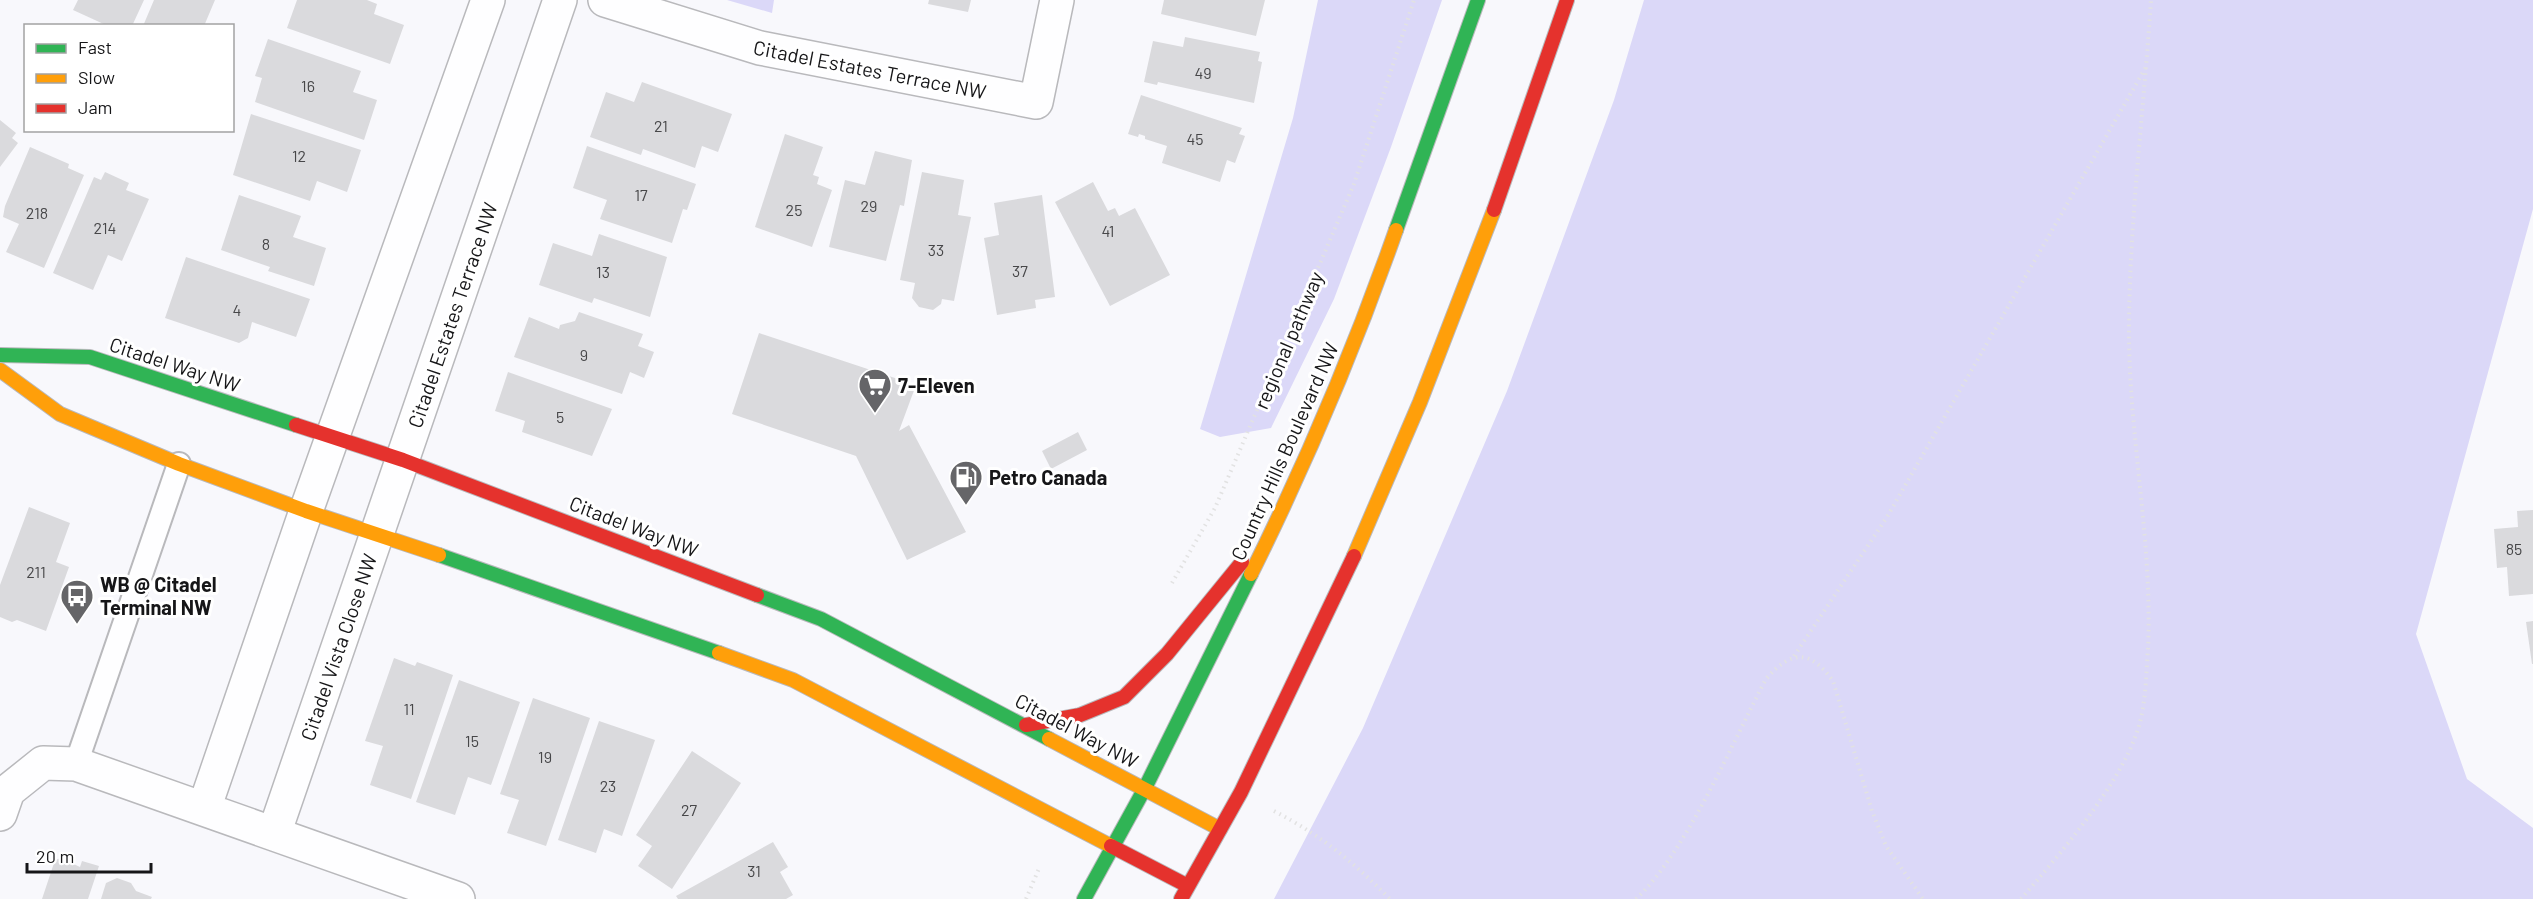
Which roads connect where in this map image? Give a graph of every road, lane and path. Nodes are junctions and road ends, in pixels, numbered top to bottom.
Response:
1 (488, 0) edge
2 (560, 0) edge
3 (605, 0) edge
4 (1057, 0) edge
5 (1414, 0) edge
6 (1478, 0) edge
7 (1567, 0) edge
8 (2151, 0) edge
9 (2147, 66) junction
10 (0, 355) edge
11 (0, 370) edge
12 (333, 436) junction
13 (403, 460) junction
14 (179, 464) junction
15 (306, 512) junction
16 (1278, 519) junction
17 (376, 535) junction
18 (1168, 591) dead end
19 (1794, 656) junction
20 (1026, 725) junction
21 (76, 764) junction
22 (1145, 788) junction
23 (1265, 807) dead end
24 (204, 809) junction
25 (0, 814) edge
26 (1220, 829) junction
27 (274, 834) junction
28 (1111, 847) junction
29 (1040, 866) dead end
30 (1188, 886) junction
31 (458, 899) edge
32 (1026, 899) edge
33 (1084, 899) edge
34 (1181, 899) edge
35 (1390, 899) edge
36 (1636, 899) edge
37 (1923, 899) edge
38 (2021, 899) edge

1 - 12 street
2 - 13 street, Citadel Estates Terrace NW
3 - 4 street, Citadel Estates Terrace NW
5 - 18 path, regional pathway
6 - 16 street, Country Hills Boulevard NW
7 - 26 street
8 - 9 path
9 - 19 path
9 - 38 path
10 - 12 street, Citadel Way NW
11 - 14 street
12 - 13 street, Citadel Way NW
12 - 15 street
13 - 17 street, Citadel Vista Close NW
13 - 20 street, Citadel Way NW
14 - 15 street
14 - 21 lane
15 - 17 street
15 - 24 street
16 - 20 street
16 - 22 street, Country Hills Boulevard NW
17 - 27 street, Citadel Vista Close NW
17 - 28 street
19 - 36 path
19 - 37 path
20 - 22 street, Citadel Way NW
21 - 24 street
21 - 25 street
22 - 26 street, Citadel Way NW
22 - 28 street, Country Hills Boulevard NW
23 - 35 path
24 - 27 street
26 - 30 street
27 - 31 street
28 - 30 street
28 - 33 street, Country Hills Boulevard NW
29 - 32 path
30 - 34 street

